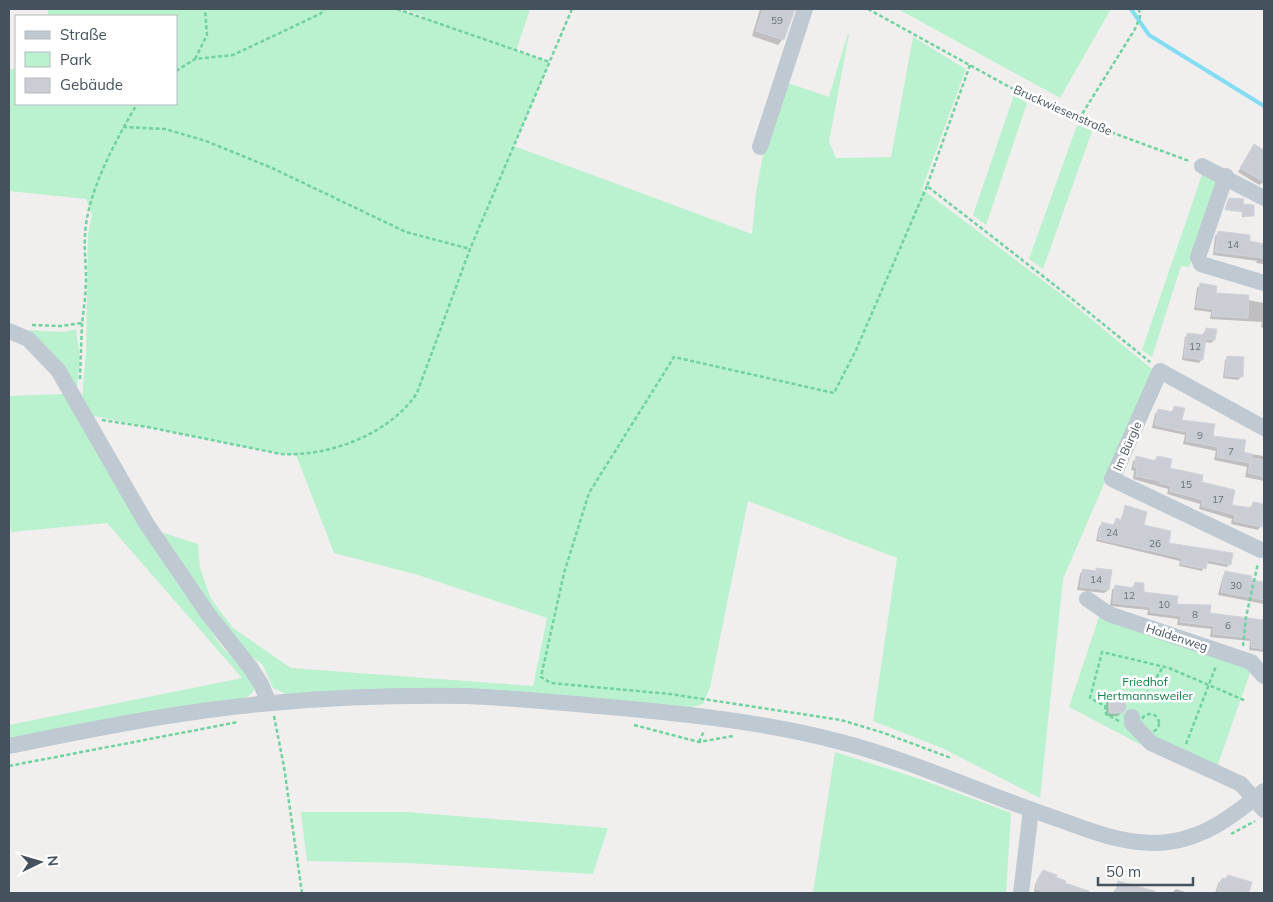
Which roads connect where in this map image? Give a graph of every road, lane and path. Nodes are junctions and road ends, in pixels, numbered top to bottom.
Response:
1 (205, 9) edge
2 (325, 9) edge
3 (396, 9) edge
4 (572, 9) edge
5 (805, 9) edge
6 (868, 9) edge
7 (1139, 9) edge
8 (196, 59) junction
9 (550, 62) junction
10 (970, 64) junction
11 (178, 70) edge
12 (136, 105) edge
13 (1078, 120) junction
14 (123, 128) junction
15 (760, 147) dead end
16 (1202, 166) joint
17 (1226, 176) junction
18 (926, 186) junction
19 (1264, 198) edge
20 (470, 249) junction
21 (1264, 283) edge
22 (82, 323) junction
23 (25, 324) dead end
24 (9, 331) edge
25 (1160, 371) junction
26 (80, 381) dead end
27 (88, 421) junction
28 (1264, 428) edge
29 (1261, 550) dead end
30 (1254, 578) dead end
31 (1087, 599) dead end
32 (1244, 640) dead end
33 (1217, 664) dead end
34 (1163, 666) junction
35 (1264, 676) edge
36 (1210, 685) junction
37 (1146, 694) dead end
38 (1246, 702) dead end
39 (272, 709) junction
40 (284, 714) dead end
41 (1132, 720) joint
42 (245, 721) dead end
43 (626, 723) dead end
44 (734, 736) dead end
45 (9, 746) edge
46 (1180, 756) junction
47 (951, 758) dead end
48 (9, 766) edge
49 (1260, 805) edge
50 (1031, 810) junction
51 (1225, 837) dead end
52 (302, 893) edge
53 (1021, 893) edge

1 - 8 path
2 - 8 path
3 - 9 path
4 - 9 path
5 - 15 street
6 - 10 path, Bruckwiesenstraße
7 - 13 path
8 - 11 path
9 - 20 path
10 - 13 path, Bruckwiesenstraße
10 - 18 path
12 - 14 path
13 - 16 path, Bruckwiesenstraße
14 - 20 path
14 - 22 path
16 - 17 street
17 - 19 street
17 - 21 street
18 - 25 path
18 - 47 path
20 - 27 path
22 - 23 path
22 - 26 path
24 - 27 street
25 - 28 street
25 - 29 street, Im Bürgle
27 - 39 street
30 - 32 path
31 - 35 street, Haldenweg
33 - 36 path
34 - 36 path
34 - 37 path
34 - 41 path
36 - 38 path
36 - 46 path
39 - 40 path
39 - 45 street
39 - 50 street
39 - 52 path
41 - 46 street
42 - 48 path
43 - 44 path
46 - 49 street
49 - 50 street
49 - 51 path
50 - 53 street

